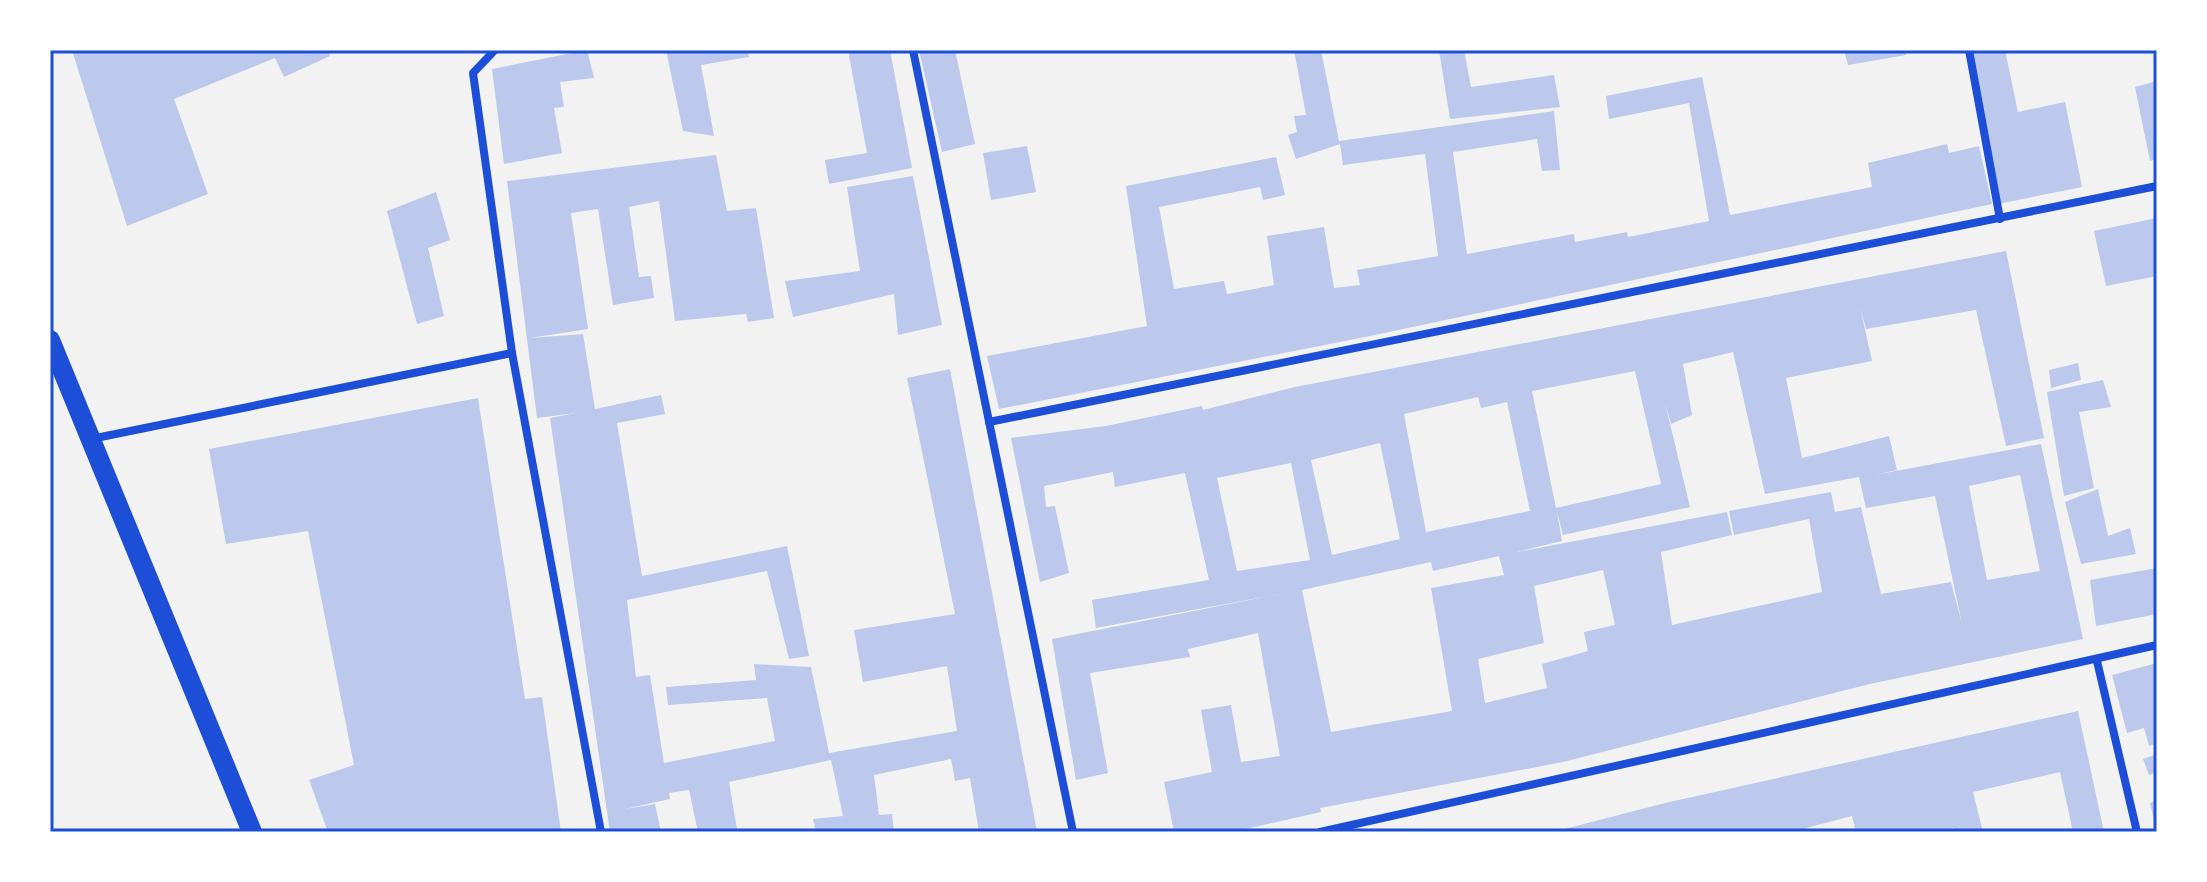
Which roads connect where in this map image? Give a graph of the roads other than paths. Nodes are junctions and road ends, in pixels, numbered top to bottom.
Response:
1 (495, 50) edge
2 (913, 50) edge
3 (1969, 50) edge
4 (2157, 186) edge
5 (2000, 219) junction
6 (50, 340) edge
7 (512, 353) junction
8 (989, 422) junction
9 (91, 439) junction
10 (2157, 645) edge
11 (2097, 661) junction
12 (252, 832) edge
13 (601, 832) edge
14 (1073, 832) edge
15 (1320, 832) edge
16 (2137, 832) edge

1 - 7 street
2 - 8 street
3 - 5 street
4 - 5 street
5 - 8 street
6 - 9 main road
7 - 9 street
7 - 13 street
8 - 14 street
9 - 12 main road
10 - 11 street
11 - 15 street
11 - 16 street

